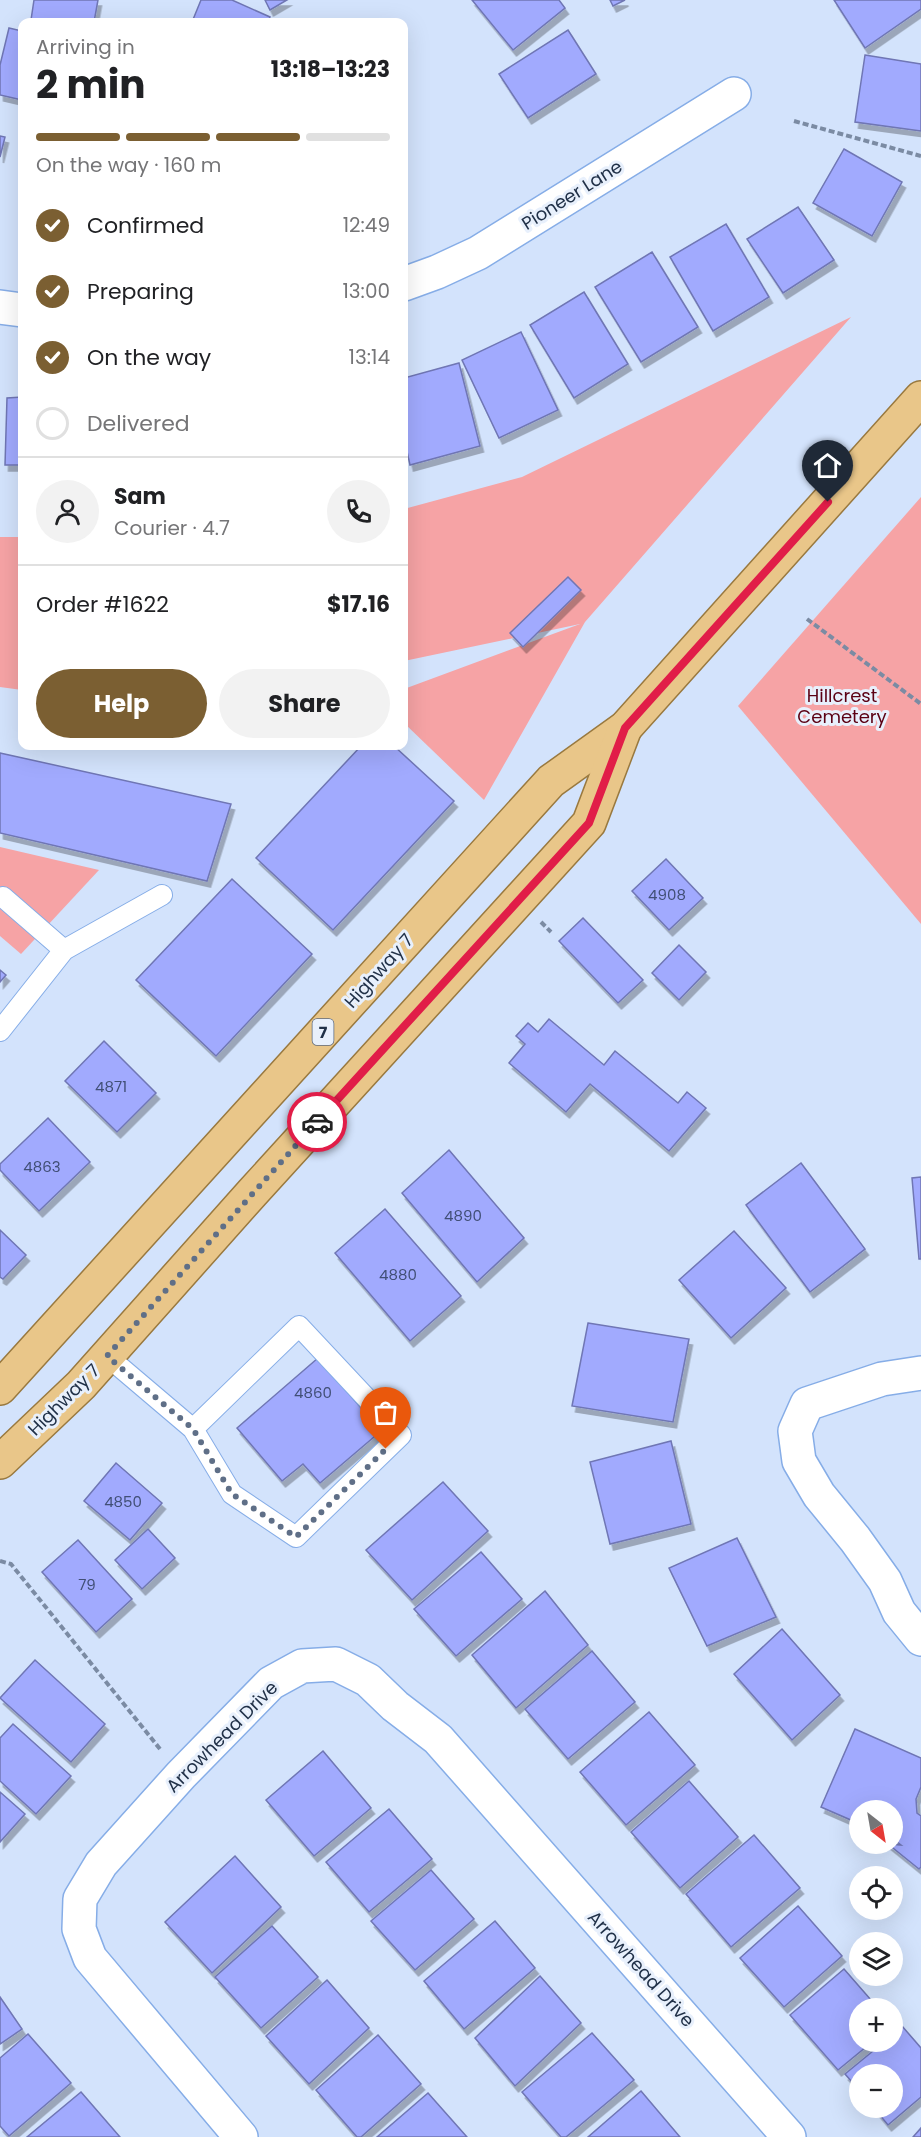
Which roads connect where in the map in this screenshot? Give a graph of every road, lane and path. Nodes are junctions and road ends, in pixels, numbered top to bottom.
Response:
1 (734, 94) dead end
2 (794, 121) dead end
3 (921, 156) edge
4 (408, 281) edge
5 (0, 307) edge
6 (18, 309) edge
7 (921, 398) edge
8 (807, 619) dead end
9 (921, 704) edge
10 (625, 728) junction
11 (162, 895) dead end
12 (3, 897) dead end
13 (64, 950) junction
14 (0, 1031) edge
15 (107, 1356) junction
16 (921, 1373) edge
17 (0, 1388) edge
18 (193, 1429) junction
19 (4, 1450) edge
20 (0, 1561) edge
21 (921, 1638) edge
22 (182, 1775) junction
23 (241, 2137) edge
24 (789, 2137) edge

1 - 4 street, Pioneer Lane
2 - 3 path
5 - 6 street
7 - 10 main road, Highway 7 / 7
8 - 9 path
10 - 15 main road, Highway 7 / 7
10 - 17 main road, Highway 7 / 7
11 - 13 lane
12 - 13 lane
13 - 14 lane
15 - 18 lane
15 - 19 main road, Highway 7 / 7
16 - 21 street
18 - 18 lane
20 - 22 path
22 - 23 street, Arrowhead Drive
22 - 24 street, Arrowhead Drive

